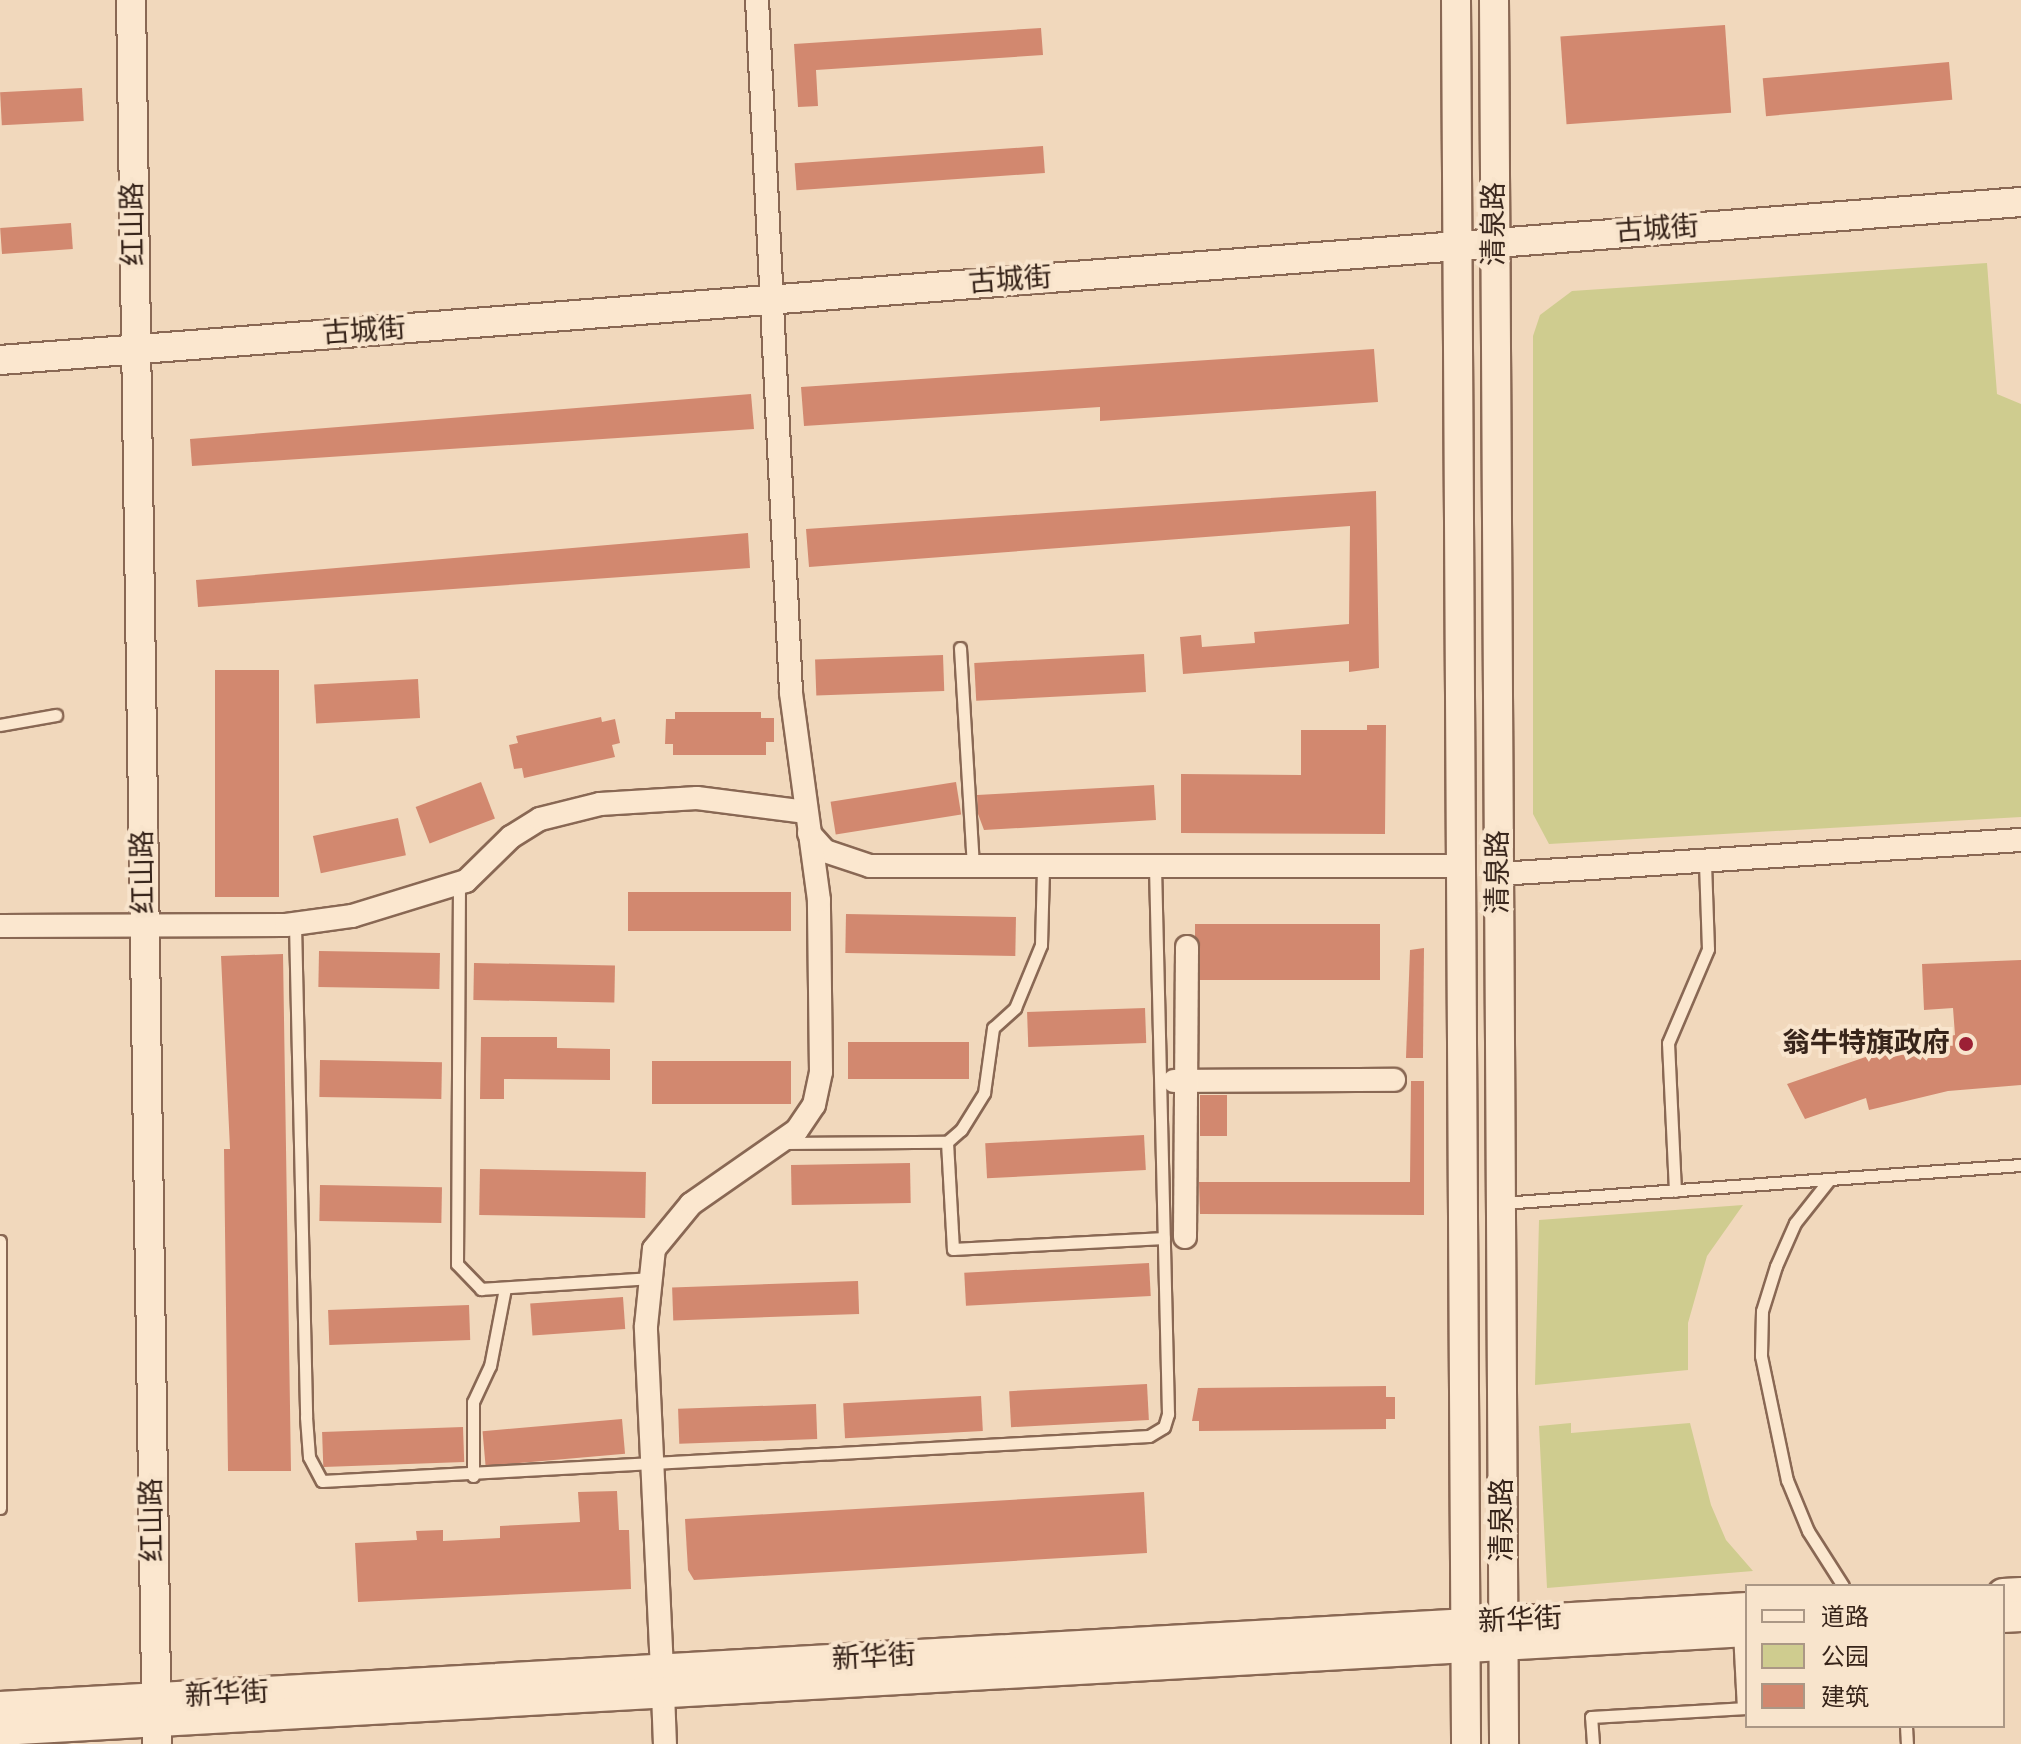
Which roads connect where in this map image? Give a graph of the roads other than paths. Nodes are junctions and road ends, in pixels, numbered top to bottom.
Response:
1 (131, 0) edge
2 (757, 0) edge
3 (1456, 0) edge
4 (1494, 0) edge
5 (2021, 202) edge
6 (1495, 243) junction
7 (1458, 246) junction
8 (768, 300) junction
9 (136, 350) junction
10 (0, 360) edge
11 (960, 648) dead end
12 (56, 715) dead end
13 (0, 725) edge
14 (807, 823) junction
15 (2021, 840) edge
16 (1705, 861) junction
17 (973, 866) junction
18 (1043, 866) junction
19 (1155, 866) junction
20 (1461, 866) junction
21 (1499, 874) junction
22 (459, 884) junction
23 (295, 924) junction
24 (0, 926) edge
25 (145, 929) junction
26 (1187, 947) dead end
27 (1394, 1080) dead end
28 (1180, 1081) junction
29 (947, 1142) junction
30 (779, 1143) junction
31 (2021, 1165) edge
32 (1829, 1180) junction
33 (1675, 1191) junction
34 (1501, 1204) junction
35 (1174, 1237) junction
36 (0, 1241) edge
37 (651, 1278) junction
38 (505, 1288) junction
39 (651, 1464) junction
40 (473, 1476) junction
41 (0, 1508) edge
42 (1842, 1584) edge
43 (1744, 1624) edge
44 (1504, 1634) junction
45 (1466, 1636) junction
46 (662, 1681) junction
47 (0, 1707) edge
48 (1745, 1708) edge
49 (156, 1721) edge
50 (0, 1730) edge
51 (665, 1744) edge
52 (1466, 1744) edge
53 (1504, 1744) edge
54 (1593, 1744) edge

1 - 9 street, 红山路
2 - 8 street
3 - 7 street, 清泉路
4 - 6 street, 清泉路
5 - 6 street, 古城街
6 - 7 street, 古城街
6 - 21 street, 清泉路
7 - 8 street, 古城街
7 - 20 street, 清泉路
8 - 9 street, 古城街
8 - 14 street
9 - 10 street, 古城街
9 - 25 street, 红山路
11 - 17 lane
12 - 13 lane
14 - 17 street
14 - 22 street
14 - 30 street
15 - 16 street
16 - 21 street
16 - 33 lane
17 - 18 street
18 - 19 street
18 - 29 lane
19 - 20 street
19 - 35 lane
20 - 45 street, 清泉路
21 - 34 street, 清泉路
22 - 23 street
22 - 38 lane
23 - 25 street
23 - 40 lane
24 - 25 street
25 - 49 street, 红山路
26 - 28 street
27 - 28 street
28 - 35 street
29 - 30 lane
29 - 35 lane
30 - 37 street
31 - 32 lane
32 - 33 lane
32 - 42 lane
33 - 34 lane
34 - 44 street, 清泉路
35 - 39 lane
36 - 41 lane
37 - 38 lane
37 - 39 street
38 - 40 lane
39 - 40 lane
39 - 46 street
43 - 44 main road, 新华街
43 - 48 lane
44 - 45 main road, 新华街
44 - 53 street, 清泉路
45 - 46 main road, 新华街
45 - 52 street, 清泉路
46 - 49 main road, 新华街
46 - 51 street
47 - 49 main road, 新华街
48 - 54 lane
49 - 50 main road, 新华街

